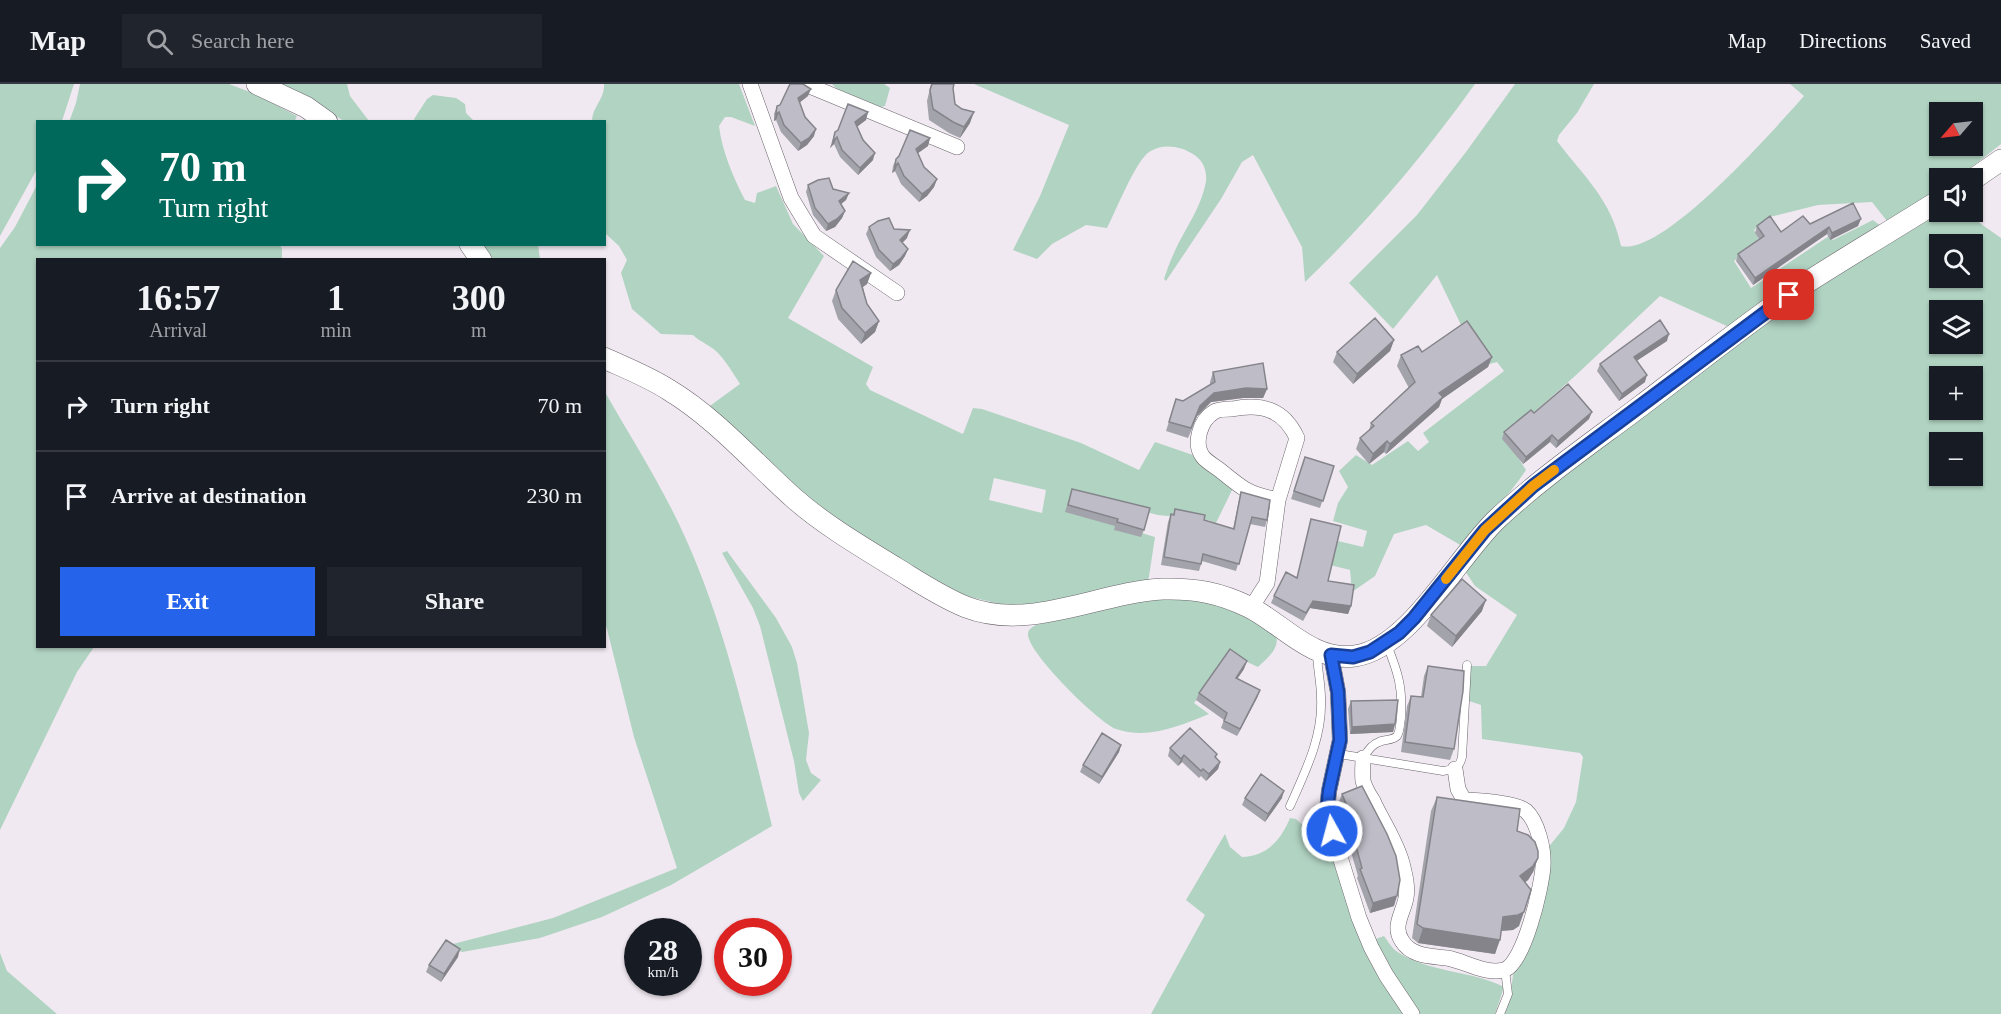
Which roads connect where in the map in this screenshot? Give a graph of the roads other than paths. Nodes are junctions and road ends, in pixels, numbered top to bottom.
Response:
1 (257, 84) edge
2 (750, 84) edge
3 (805, 84) edge
4 (324, 120) edge
5 (957, 147) dead end
6 (2001, 160) edge
7 (1983, 172) edge
8 (1929, 207) edge
9 (897, 293) dead end
10 (606, 359) edge
11 (1278, 500) junction
12 (1251, 608) junction
13 (1386, 643) junction
14 (1324, 653) junction
15 (1467, 665) dead end
16 (1338, 754) junction
17 (1362, 758) junction
18 (1455, 769) junction
19 (1290, 806) dead end
20 (1505, 970) junction
21 (1412, 1014) edge
22 (1500, 1014) edge

1 - 4 street
2 - 9 street
3 - 5 street
6 - 7 street
8 - 13 street
10 - 12 street
11 - 11 street
11 - 12 street
12 - 14 street
13 - 14 street
13 - 17 lane
14 - 16 street
14 - 19 lane
15 - 18 lane
16 - 17 lane
16 - 21 street
17 - 18 lane
17 - 20 street
18 - 20 street
20 - 22 lane

